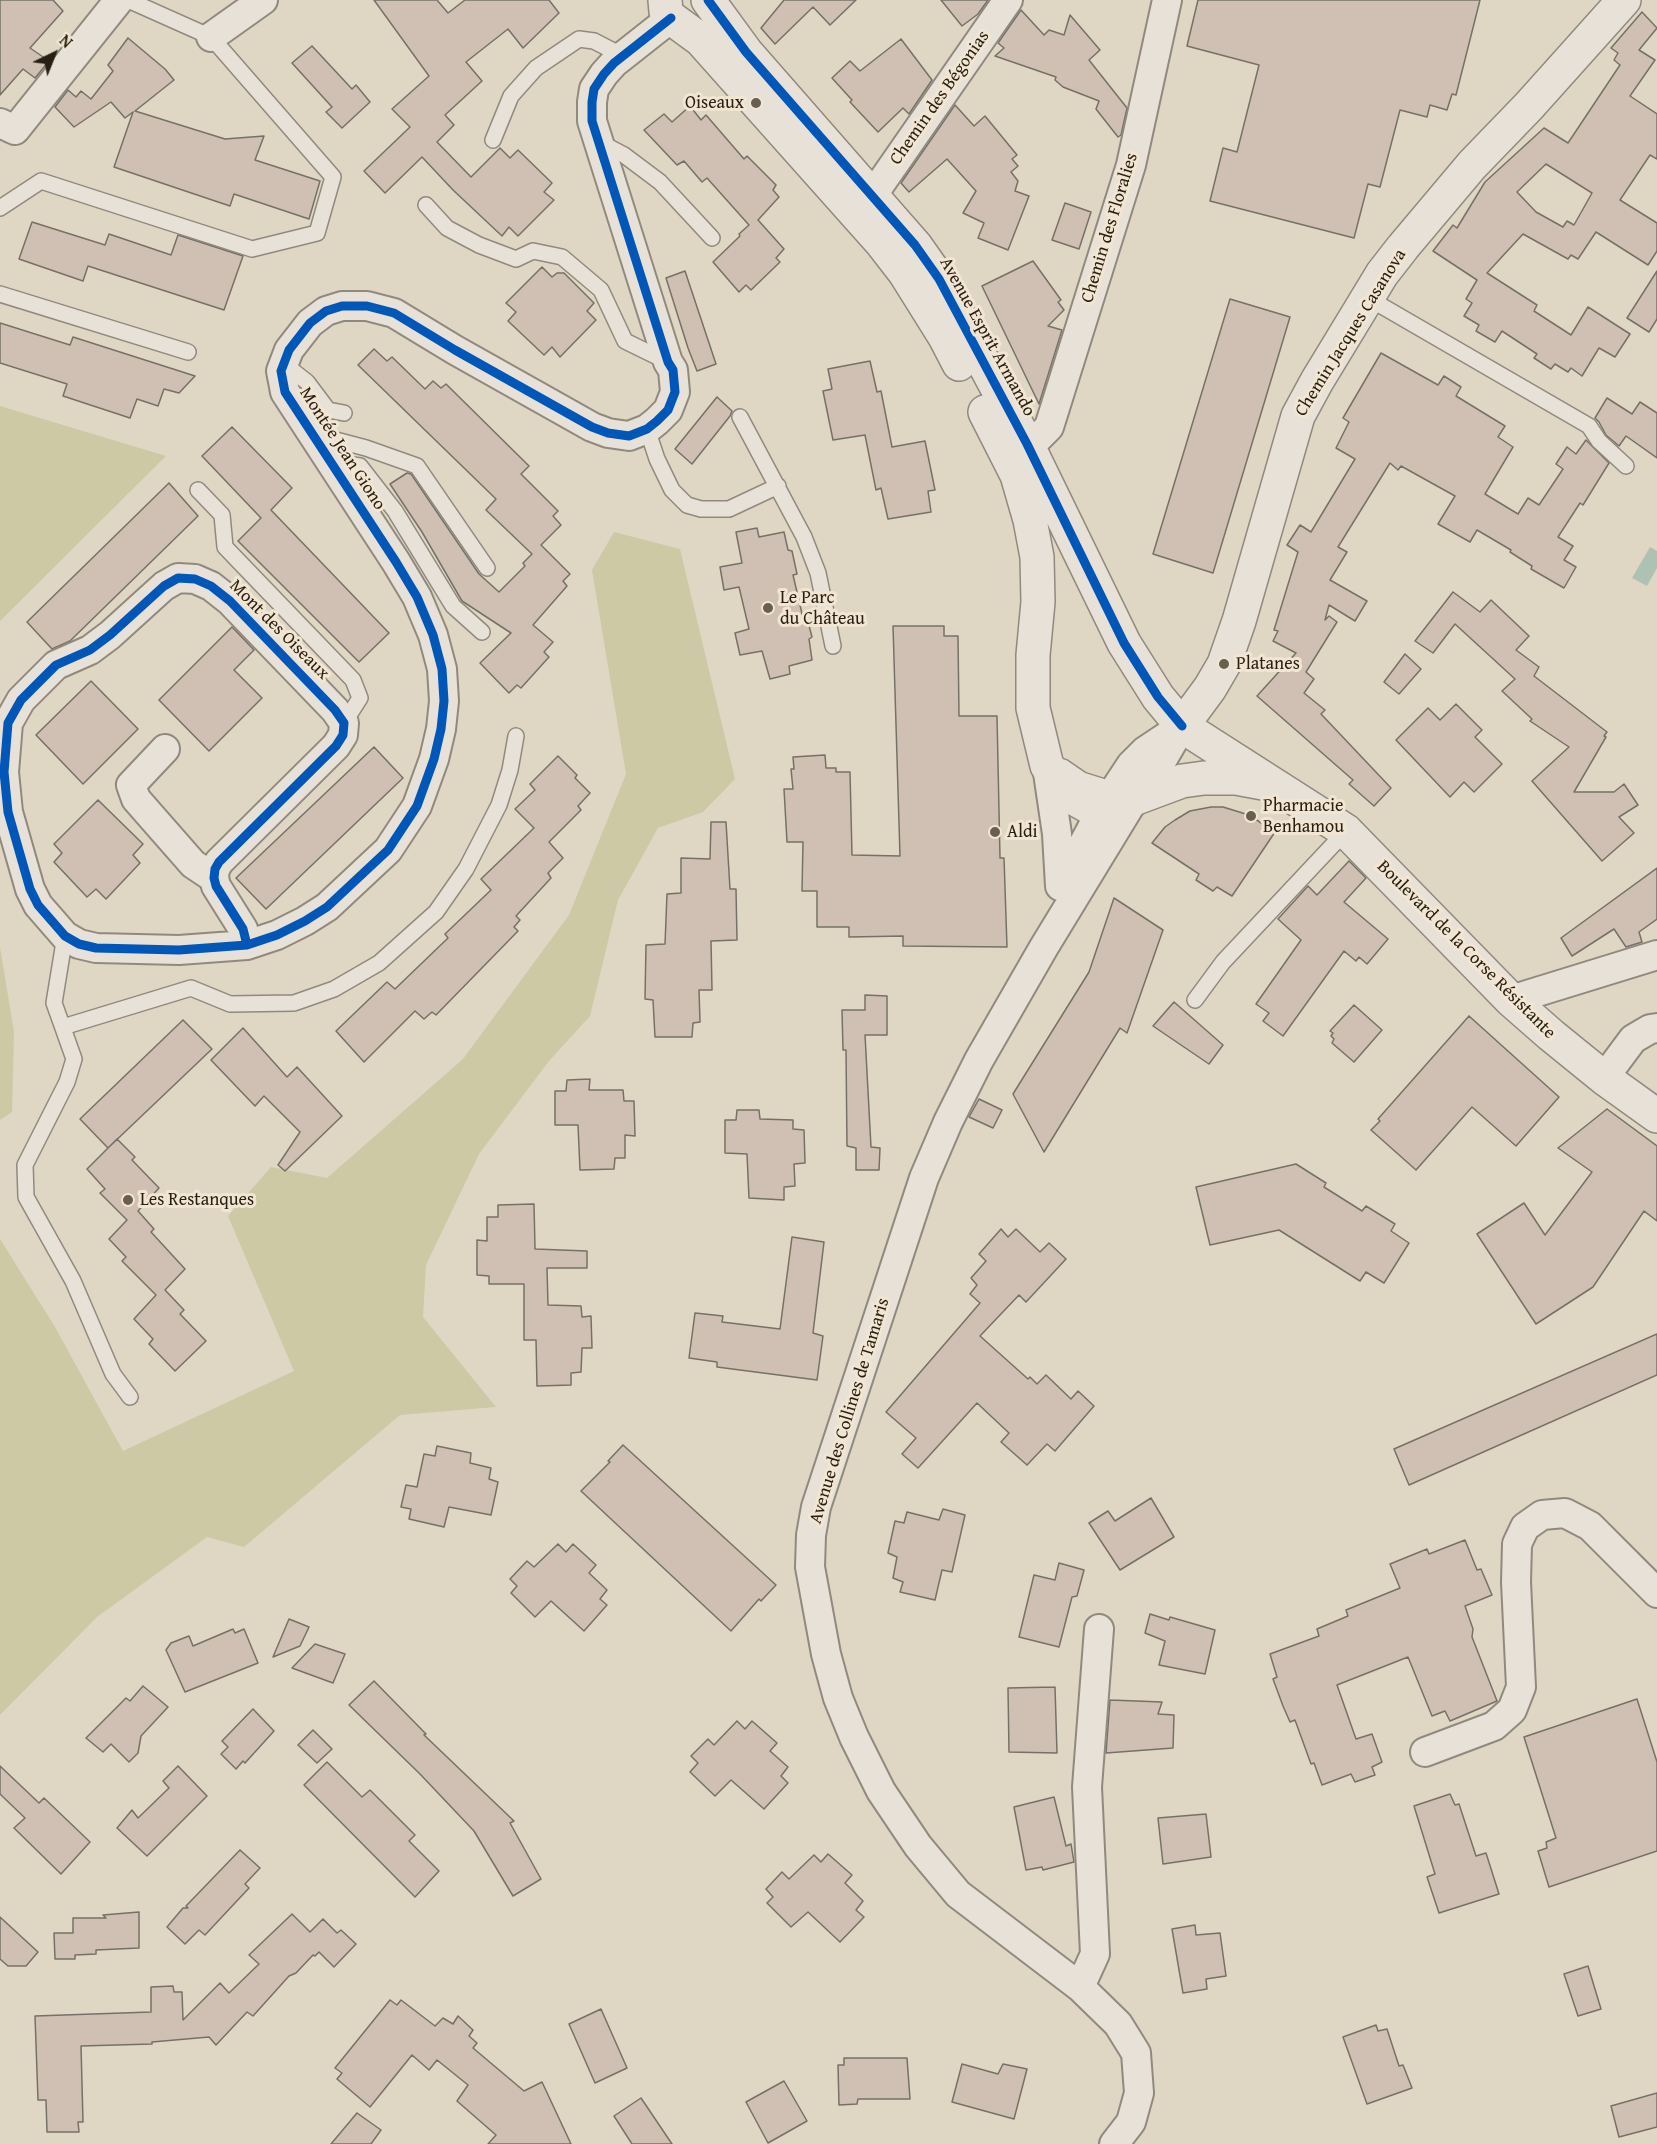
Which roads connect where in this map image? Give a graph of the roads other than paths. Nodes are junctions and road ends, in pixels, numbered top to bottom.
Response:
1 (119, 0) edge
2 (128, 0) edge
3 (263, 0) edge
4 (708, 0) edge
5 (1008, 0) edge
6 (1167, 0) edge
7 (1624, 0) edge
8 (668, 9) edge
9 (211, 37) junction
10 (623, 56) junction
11 (0, 123) edge
12 (493, 140) dead end
13 (599, 142) junction
14 (872, 196) junction
15 (426, 205) dead end
16 (0, 208) edge
17 (712, 238) dead end
18 (0, 294) edge
19 (1368, 298) junction
20 (188, 352) dead end
21 (668, 362) junction
22 (284, 364) junction
23 (344, 413) dead end
24 (740, 417) dead end
25 (646, 429) junction
26 (313, 434) junction
27 (1027, 444) junction
28 (331, 462) junction
29 (1626, 466) dead end
30 (778, 486) junction
31 (198, 490) dead end
32 (487, 568) dead end
33 (482, 632) dead end
34 (833, 646) dead end
35 (344, 723) junction
36 (1182, 726) junction
37 (516, 736) dead end
38 (165, 749) dead end
39 (1043, 752) junction
40 (1274, 784) junction
41 (1122, 797) junction
42 (4, 811) edge
43 (1346, 831) junction
44 (214, 878) junction
45 (1060, 888) junction
46 (65, 936) junction
47 (247, 945) junction
48 (1044, 947) junction
49 (1657, 955) edge
50 (1195, 1000) dead end
51 (1511, 1000) junction
52 (63, 1027) junction
53 (1657, 1028) edge
54 (1604, 1078) junction
55 (1657, 1116) edge
56 (130, 1397) dead end
57 (1657, 1593) edge
58 (1099, 1629) dead end
59 (1425, 1752) dead end
60 (1080, 1987) junction
61 (1114, 2144) edge

1 - 11 street
2 - 9 lane
3 - 9 street
4 - 14 street, Avenue Esprit Armando
5 - 14 street, Chemin des Bégonias
6 - 27 street, Chemin des Floralies
7 - 19 street, Chemin Jacques Casanova
8 - 10 street
8 - 39 street, Avenue Esprit Armando
9 - 16 lane
10 - 12 lane
10 - 13 street
13 - 17 lane
13 - 21 street
14 - 27 street, Avenue Esprit Armando
15 - 21 lane
18 - 20 lane
19 - 29 lane
19 - 36 street, Chemin Jacques Casanova
21 - 25 street
22 - 23 lane
22 - 25 street
22 - 26 street, Montée Jean Giono
24 - 30 lane
25 - 30 lane
26 - 28 street, Montée Jean Giono
26 - 32 lane
27 - 36 street, Avenue Esprit Armando
28 - 33 lane
28 - 47 street, Montée Jean Giono
30 - 34 lane
31 - 35 lane
35 - 42 street, Mont des Oiseaux
35 - 44 street
36 - 40 street, Boulevard de la Corse Résistante
36 - 41 street, Avenue des Collines de Tamaris
37 - 52 lane
38 - 44 street
39 - 41 street, Avenue Esprit Armando
39 - 45 street, Avenue des Collines de Tamaris
40 - 41 street, Boulevard de la Corse Résistante
40 - 43 street, Boulevard de la Corse Résistante
41 - 45 street, Avenue des Collines de Tamaris
41 - 48 street, Avenue des Collines de Tamaris
42 - 46 street, Montée Jean Giono
43 - 50 lane
43 - 51 street, Boulevard de la Corse Résistante
44 - 47 street
45 - 48 street, Avenue des Collines de Tamaris
46 - 47 street, Montée Jean Giono
46 - 52 lane
48 - 60 street, Avenue des Collines de Tamaris
49 - 51 street
51 - 54 street, Boulevard de la Corse Résistante
52 - 56 lane
53 - 54 street
54 - 55 street, Boulevard de la Corse Résistante
57 - 59 street
58 - 60 street
60 - 61 street, Avenue des Collines de Tamaris

